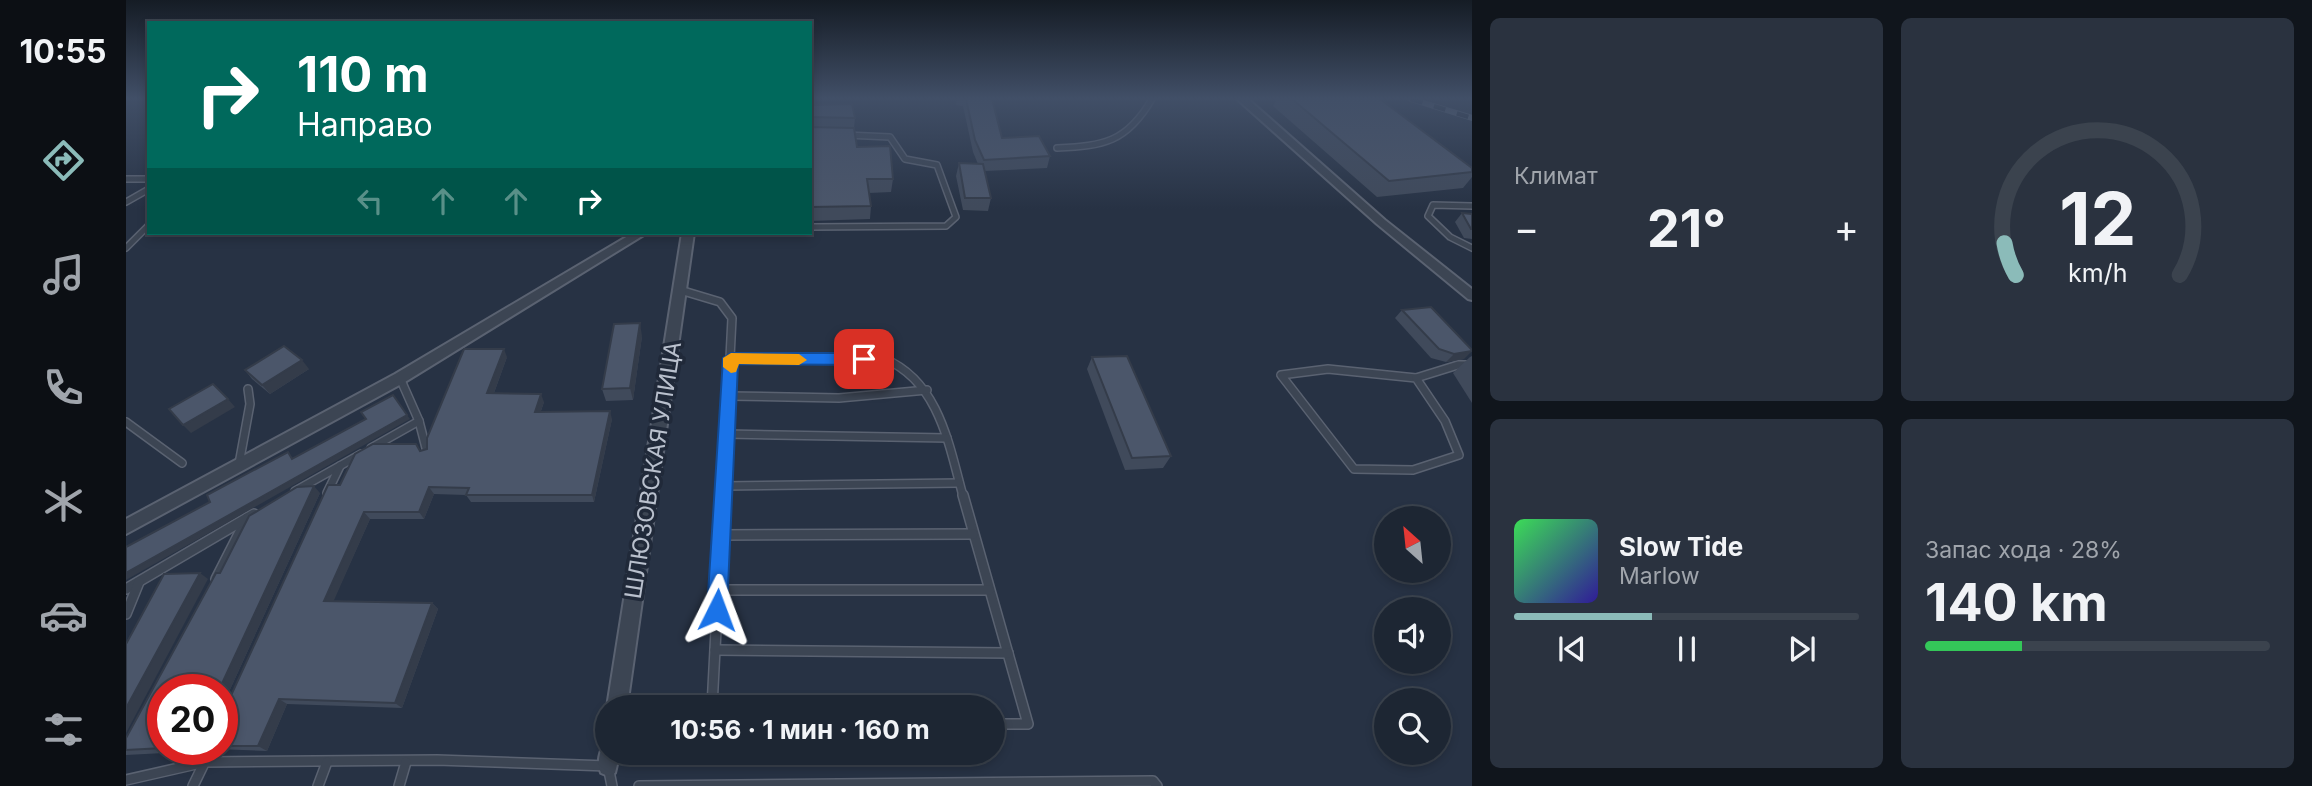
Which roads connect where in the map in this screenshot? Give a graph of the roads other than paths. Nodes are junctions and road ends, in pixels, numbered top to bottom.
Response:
1 (855, 136) edge
2 (1124, 136) edge
3 (1283, 136) edge
4 (1057, 148) dead end
5 (147, 178) edge
6 (126, 179) edge
7 (147, 190) edge
8 (126, 202) edge
9 (1472, 206) edge
10 (147, 227) edge
11 (812, 227) edge
12 (638, 235) edge
13 (688, 235) edge
14 (126, 248) edge
15 (1472, 248) edge
16 (680, 290) junction
17 (1472, 296) edge
18 (731, 358) junction
19 (1472, 365) edge
20 (400, 378) junction
21 (1416, 378) junction
22 (248, 389) dead end
23 (927, 390) junction
24 (730, 396) junction
25 (419, 421) junction
26 (126, 422) edge
27 (727, 434) junction
28 (947, 438) junction
29 (427, 452) edge
30 (182, 463) dead end
31 (239, 464) junction
32 (340, 465) junction
33 (959, 482) junction
34 (725, 486) junction
35 (282, 498) edge
36 (323, 502) edge
37 (259, 511) edge
38 (247, 517) junction
39 (126, 527) edge
40 (973, 534) junction
41 (722, 535) junction
42 (140, 582) junction
43 (126, 589) edge
44 (211, 589) edge
45 (718, 590) junction
46 (989, 590) junction
47 (126, 614) edge
48 (715, 650) junction
49 (1008, 653) junction
50 (619, 695) edge
51 (713, 695) edge
52 (1005, 723) edge
53 (595, 759) edge
54 (238, 762) edge
55 (327, 762) junction
56 (406, 762) junction
57 (192, 765) edge
58 (204, 765) edge
59 (610, 765) edge
60 (126, 780) edge
61 (194, 786) edge
62 (318, 786) edge
63 (399, 786) edge
64 (612, 786) edge
65 (639, 786) edge
66 (1157, 786) edge

1 - 11 lane
2 - 4 lane
3 - 17 street
5 - 6 lane
7 - 8 lane
9 - 15 lane
10 - 14 lane
12 - 20 street
13 - 16 street, ШЛЮЗОВСКАЯ УЛИЦА
16 - 18 lane
16 - 50 street, ШЛЮЗОВСКАЯ УЛИЦА
18 - 23 lane
18 - 24 lane
19 - 21 lane
20 - 25 lane
20 - 31 street
21 - 21 lane
22 - 31 lane
23 - 24 lane
23 - 28 lane
24 - 27 lane
25 - 29 lane
25 - 32 lane
26 - 30 lane
27 - 28 lane
27 - 34 lane
28 - 33 lane
31 - 39 street
32 - 35 lane
32 - 36 lane
33 - 34 lane
33 - 40 lane
34 - 41 lane
37 - 38 lane
38 - 42 lane
38 - 44 lane
40 - 41 lane
40 - 46 lane
41 - 45 lane
42 - 43 lane
42 - 47 lane
45 - 46 lane
45 - 48 lane
46 - 49 lane
48 - 49 lane
48 - 51 lane
49 - 52 lane
53 - 56 lane
54 - 55 lane
55 - 56 lane
55 - 62 lane
56 - 63 lane
57 - 60 lane
58 - 61 lane
59 - 64 lane
65 - 66 lane

